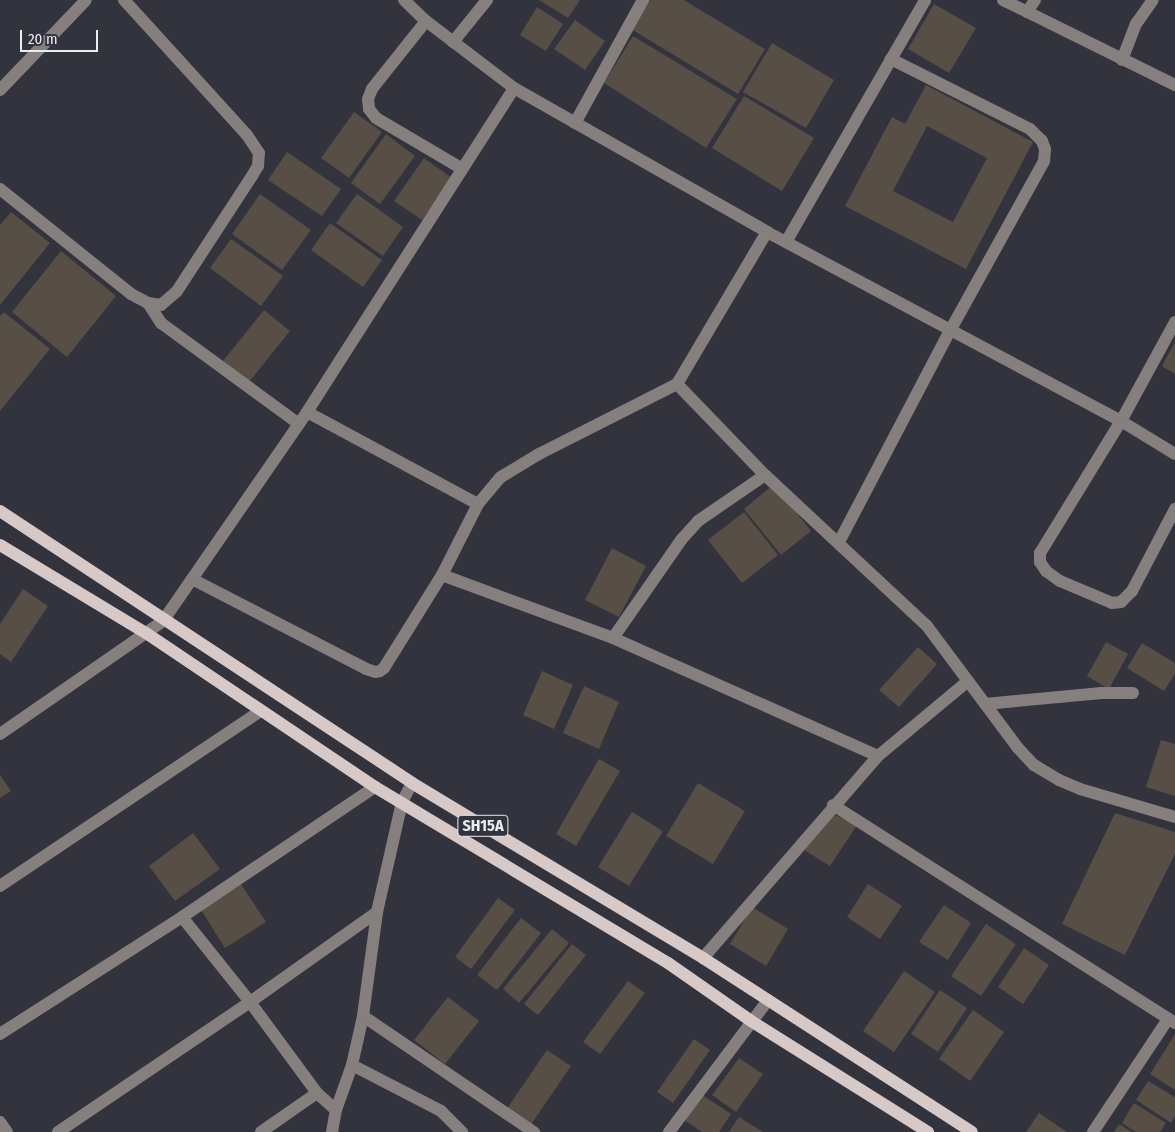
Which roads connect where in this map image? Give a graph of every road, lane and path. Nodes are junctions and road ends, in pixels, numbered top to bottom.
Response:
1 (86, 0) edge
2 (124, 0) edge
3 (404, 0) edge
4 (487, 0) edge
5 (643, 0) edge
6 (925, 0) edge
7 (1003, 0) edge
8 (1035, 0) edge
9 (1153, 0) edge
10 (1027, 12) junction
11 (426, 21) junction
12 (453, 42) junction
13 (890, 59) junction
14 (1122, 60) junction
15 (1175, 86) edge
16 (514, 88) junction
17 (0, 90) edge
18 (575, 123) junction
19 (460, 168) junction
20 (0, 189) edge
21 (767, 232) junction
22 (786, 242) junction
23 (148, 303) junction
24 (1175, 322) edge
25 (951, 329) junction
26 (677, 384) junction
27 (307, 412) junction
28 (1122, 421) junction
29 (299, 424) junction
30 (1175, 454) edge
31 (765, 475) junction
32 (478, 504) junction
33 (1175, 509) edge
34 (0, 511) edge
35 (839, 542) junction
36 (0, 545) edge
37 (442, 575) junction
38 (192, 579) junction
39 (163, 621) junction
40 (146, 633) junction
41 (613, 638) junction
42 (968, 681) junction
43 (1133, 693) dead end
44 (985, 704) junction
45 (260, 711) junction
46 (0, 734) edge
47 (878, 756) junction
48 (412, 783) junction
49 (376, 787) junction
50 (402, 802) junction
51 (833, 805) junction
52 (1175, 817) edge
53 (0, 886) edge
54 (377, 912) junction
55 (182, 917) junction
56 (703, 958) junction
57 (768, 1000) junction
58 (250, 1002) junction
59 (363, 1016) junction
60 (751, 1021) junction
61 (1172, 1021) edge
62 (0, 1034) edge
63 (352, 1066) junction
64 (317, 1093) junction
65 (336, 1110) junction
66 (0, 1122) edge
67 (7, 1132) edge
68 (58, 1132) edge
69 (261, 1132) edge
70 (332, 1132) edge
71 (462, 1132) edge
72 (534, 1132) edge
73 (669, 1132) edge
74 (928, 1132) edge
75 (972, 1132) edge
76 (1093, 1132) edge

1 - 17 street
2 - 23 street
3 - 11 street
4 - 12 street
5 - 18 street
6 - 13 street
7 - 10 street
8 - 10 street
9 - 14 street
10 - 14 street
11 - 12 street
11 - 19 street
12 - 16 street
13 - 22 street
13 - 25 street
14 - 15 street
16 - 18 street
16 - 19 street
18 - 21 street
19 - 27 street
20 - 23 street
21 - 22 street
21 - 26 street
22 - 25 street
23 - 29 street
24 - 28 street
25 - 28 street
25 - 35 street
26 - 31 street
26 - 32 street
27 - 29 street
27 - 32 street
28 - 30 street
28 - 33 street
29 - 38 street
31 - 35 street
31 - 41 street
32 - 37 street
34 - 39 main road, SH15A
35 - 42 street
36 - 40 main road, SH15A
37 - 38 street
37 - 41 street
38 - 39 street
39 - 40 street
39 - 48 main road, SH15A
40 - 45 main road, SH15A
40 - 46 street
41 - 47 street
42 - 44 street
42 - 47 street
43 - 44 street
44 - 52 street
45 - 49 main road, SH15A
45 - 53 street
47 - 51 street
48 - 50 street
48 - 56 main road, SH15A
49 - 50 main road, SH15A
49 - 55 street
50 - 54 street
50 - 60 main road, SH15A
51 - 56 street
51 - 61 street
54 - 58 street
54 - 59 street
55 - 58 street
55 - 62 street
56 - 57 main road, SH15A
57 - 60 street
57 - 75 main road, SH15A
58 - 64 street
58 - 68 street
59 - 63 street
59 - 72 street
60 - 73 street
60 - 74 main road, SH15A
61 - 76 street
63 - 65 street
63 - 71 street
64 - 65 street
64 - 69 street
65 - 70 street
66 - 67 street

